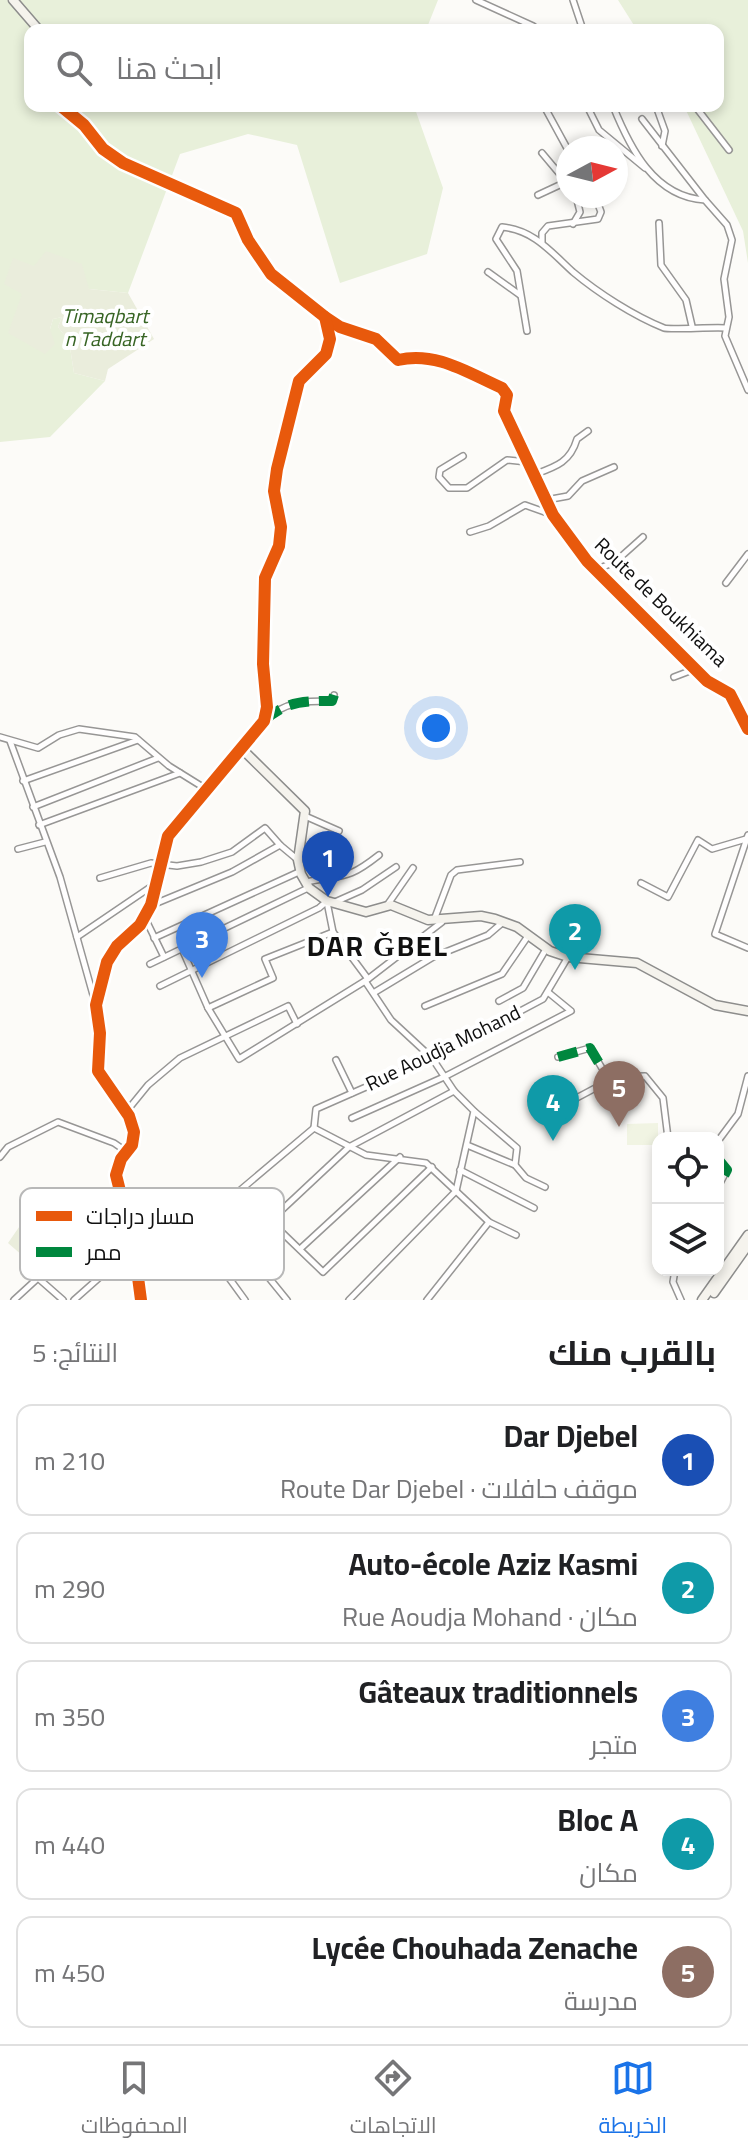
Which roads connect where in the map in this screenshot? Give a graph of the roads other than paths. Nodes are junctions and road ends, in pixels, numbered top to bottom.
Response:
1 (13, 0) edge
2 (476, 0) edge
3 (573, 0) edge
4 (34, 24) edge
5 (529, 24) edge
6 (581, 24) edge
7 (68, 112) edge
8 (547, 112) edge
9 (590, 112) edge
10 (616, 112) edge
11 (658, 112) edge
12 (700, 112) edge
13 (642, 119) dead end
14 (560, 136) edge
15 (662, 147) junction
16 (729, 150) dead end
17 (542, 153) dead end
18 (647, 169) junction
19 (556, 170) edge
20 (556, 188) edge
21 (538, 195) dead end
22 (705, 200) junction
23 (579, 208) edge
24 (600, 208) edge
25 (659, 223) dead end
26 (573, 224) junction
27 (542, 243) junction
28 (488, 272) dead end
29 (520, 295) junction
30 (325, 317) junction
31 (692, 326) junction
32 (725, 328) junction
33 (527, 331) dead end
34 (748, 390) edge
35 (588, 431) dead end
36 (463, 456) dead end
37 (527, 462) junction
38 (614, 467) dead end
39 (533, 475) junction
40 (546, 500) junction
41 (553, 515) junction
42 (470, 532) dead end
43 (643, 537) dead end
44 (748, 554) edge
45 (595, 570) junction
46 (726, 583) dead end
47 (696, 668) junction
48 (674, 677) dead end
49 (334, 695) dead end
50 (264, 721) junction
51 (748, 729) edge
52 (0, 737) edge
53 (138, 740) junction
54 (10, 741) junction
55 (243, 750) junction
56 (159, 758) junction
57 (180, 773) junction
58 (23, 781) junction
59 (206, 789) junction
60 (33, 807) junction
61 (305, 816) junction
62 (39, 825) junction
63 (339, 831) dead end
64 (747, 837) edge
65 (45, 842) junction
66 (280, 845) junction
67 (18, 849) dead end
68 (379, 855) dead end
69 (298, 860) junction
70 (520, 862) dead end
71 (159, 865) junction
72 (396, 867) dead end
73 (413, 868) dead end
74 (301, 871) junction
75 (100, 878) dead end
76 (155, 883) junction
77 (641, 883) dead end
78 (308, 885) junction
79 (330, 901) junction
80 (151, 905) junction
81 (388, 905) junction
82 (144, 917) junction
83 (437, 921) junction
84 (503, 922) junction
85 (333, 932) junction
86 (528, 936) junction
87 (77, 937) junction
88 (154, 938) junction
89 (748, 948) edge
90 (182, 949) junction
91 (546, 949) junction
92 (164, 957) junction
93 (568, 957) junction
94 (150, 964) dead end
95 (190, 971) junction
96 (366, 980) junction
97 (160, 986) dead end
98 (375, 992) junction
99 (549, 993) junction
100 (499, 1001) dead end
101 (96, 1005) junction
102 (425, 1006) dead end
103 (208, 1008) junction
104 (748, 1011) edge
105 (297, 1024) junction
106 (224, 1039) junction
107 (558, 1057) dead end
108 (432, 1058) junction
109 (336, 1060) dead end
110 (748, 1076) edge
111 (444, 1077) junction
112 (609, 1080) junction
113 (454, 1091) junction
114 (352, 1093) junction
115 (569, 1102) dead end
116 (474, 1111) junction
117 (126, 1112) junction
118 (352, 1118) dead end
119 (314, 1128) junction
120 (667, 1132) edge
121 (724, 1133) edge
122 (467, 1145) junction
123 (349, 1147) junction
124 (127, 1152) junction
125 (0, 1157) edge
126 (401, 1157) junction
127 (515, 1165) junction
128 (432, 1167) junction
129 (460, 1170) junction
130 (545, 1187) dead end
131 (119, 1188) edge
132 (243, 1188) edge
133 (456, 1191) junction
134 (284, 1208) edge
135 (534, 1208) dead end
136 (489, 1222) junction
137 (284, 1234) edge
138 (516, 1235) dead end
139 (748, 1235) edge
140 (748, 1245) edge
141 (300, 1249) junction
142 (674, 1276) edge
143 (36, 1280) edge
144 (40, 1280) edge
145 (97, 1280) edge
146 (230, 1280) edge
147 (271, 1280) edge
148 (14, 1300) edge
149 (63, 1300) edge
150 (74, 1300) edge
151 (245, 1300) edge
152 (287, 1300) edge
153 (349, 1300) edge
154 (427, 1300) edge
155 (681, 1300) edge
156 (702, 1300) edge
157 (709, 1300) edge

1 - 4 street
2 - 5 street
3 - 6 street
7 - 30 street, Route de Boukhiama
8 - 14 street
9 - 18 street
10 - 18 street
11 - 15 street
12 - 16 street
13 - 15 street
15 - 22 street
17 - 19 street
18 - 22 street
20 - 21 street
22 - 32 street
23 - 26 street
24 - 26 street
25 - 31 street
26 - 27 street
27 - 29 street
27 - 31 street
28 - 29 street
29 - 33 street
30 - 37 street, Route de Boukhiama
30 - 50 street
31 - 32 street
32 - 34 street
35 - 39 street
36 - 37 street
37 - 39 street, Route de Boukhiama
38 - 40 street
39 - 40 street, Route de Boukhiama
40 - 41 street, Route de Boukhiama
41 - 42 street
41 - 45 street, Route de Boukhiama
43 - 45 street
44 - 46 street
45 - 47 street, Route de Boukhiama
47 - 48 street
47 - 51 street, Route de Boukhiama
49 - 50 street
50 - 55 street
52 - 54 street
53 - 54 street
53 - 56 street
53 - 58 street
54 - 58 street
55 - 59 street
55 - 61 street
56 - 57 street
56 - 60 street
57 - 59 street
57 - 62 street
58 - 60 street
59 - 71 street
60 - 62 street
61 - 63 street
61 - 69 street
62 - 65 street
64 - 77 street
64 - 89 street
65 - 67 street
65 - 87 street
66 - 69 street
66 - 71 street
66 - 80 street
68 - 78 street
69 - 74 street
70 - 83 street
71 - 75 street
71 - 76 street
72 - 79 street
73 - 81 street
74 - 78 street
74 - 88 street
76 - 80 street
76 - 87 street
78 - 79 street
78 - 90 street
79 - 81 street
79 - 85 street
79 - 95 street
80 - 82 street
81 - 83 street
82 - 88 street
82 - 101 street
83 - 84 street
83 - 96 street
84 - 86 street
84 - 98 street
85 - 96 street
85 - 103 street
86 - 91 street
86 - 102 street
87 - 101 street
88 - 92 street
90 - 92 street
90 - 95 street
91 - 93 street
91 - 100 street
92 - 94 street
93 - 99 street
93 - 104 street
95 - 97 street
95 - 103 street
96 - 98 street
96 - 105 street
98 - 108 street
99 - 108 street, Rue Aoudja Mohand
99 - 111 street
101 - 117 street
103 - 106 street
105 - 106 street
105 - 106 street
106 - 117 street
107 - 112 street
108 - 111 street
108 - 114 street, Rue Aoudja Mohand
109 - 114 street
110 - 121 street
111 - 113 street
111 - 118 street
112 - 115 street
112 - 120 street
113 - 116 street
113 - 123 street
114 - 119 street, Rue Aoudja Mohand
116 - 122 street
116 - 127 street
117 - 124 street
119 - 123 street
119 - 132 street
122 - 127 street
122 - 129 street
123 - 126 street
123 - 134 street
124 - 125 street
124 - 131 street
126 - 128 street
126 - 141 street
127 - 130 street
128 - 133 street
128 - 141 street
129 - 133 street
129 - 135 street
133 - 136 street
133 - 153 street
136 - 138 street
136 - 154 street
137 - 141 street
139 - 156 street
140 - 157 street
142 - 155 street
143 - 148 street
144 - 149 street
145 - 150 street
146 - 151 street
147 - 152 street

